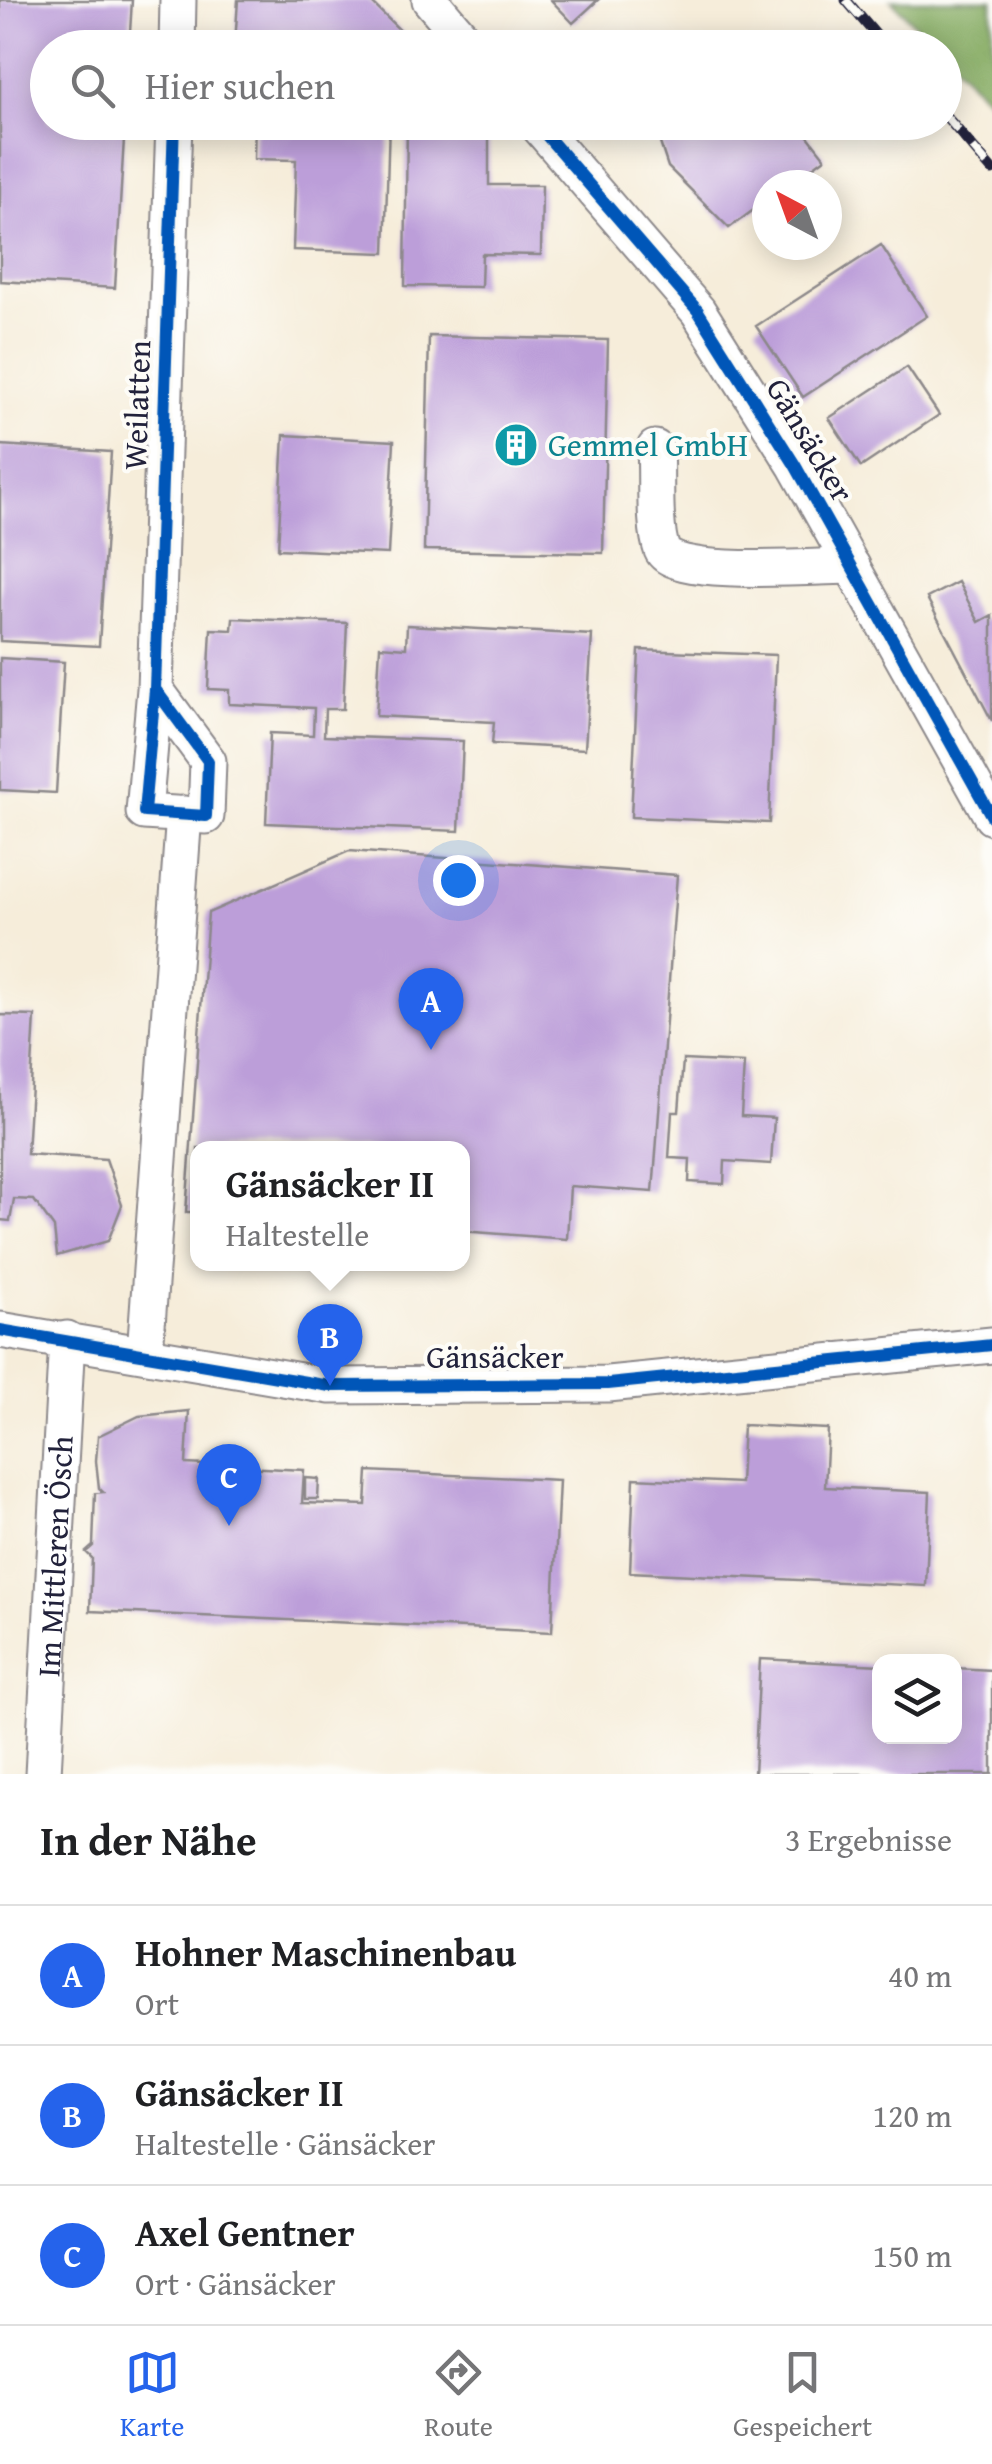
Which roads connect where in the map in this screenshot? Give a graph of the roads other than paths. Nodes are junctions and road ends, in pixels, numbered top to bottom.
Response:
1 (178, 0) edge
2 (430, 0) edge
3 (177, 30) edge
4 (455, 30) edge
5 (173, 140) edge
6 (551, 140) edge
7 (655, 448) dead end
8 (852, 566) junction
9 (155, 689) junction
10 (184, 814) junction
11 (992, 817) edge
12 (0, 1330) edge
13 (66, 1339) junction
14 (992, 1345) edge
15 (145, 1353) junction
16 (44, 1774) edge

1 - 3 street
2 - 4 street
5 - 9 street, Weilatten
6 - 8 street, Gänsäcker
7 - 8 street
8 - 11 street, Gänsäcker
9 - 10 street, Weilatten
9 - 10 street
10 - 15 street
12 - 13 street, Gänsäcker
13 - 15 street, Gänsäcker
13 - 16 street, Im Mittleren Ösch
14 - 15 street, Gänsäcker

